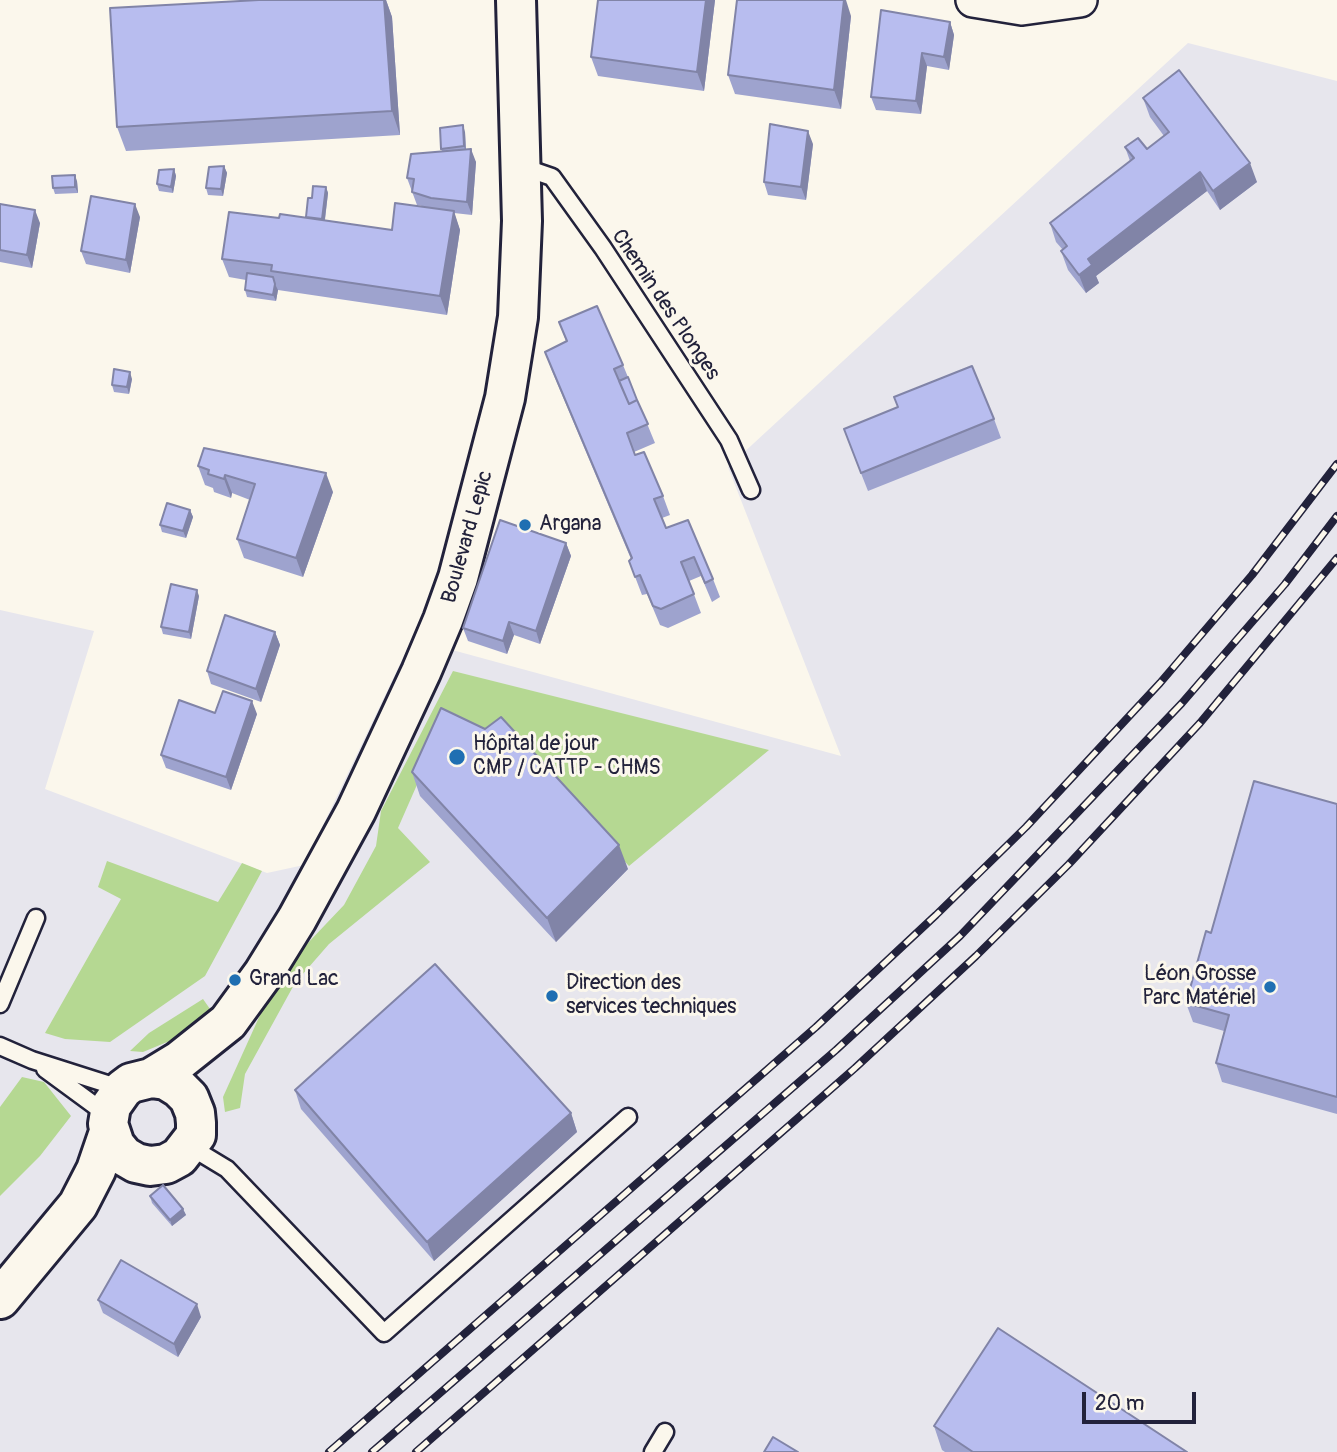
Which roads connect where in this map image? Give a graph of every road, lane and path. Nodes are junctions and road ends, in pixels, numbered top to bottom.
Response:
1 (516, 0) edge
2 (973, 0) edge
3 (1080, 0) edge
4 (520, 166) junction
5 (751, 490) dead end
6 (36, 918) dead end
7 (0, 1004) edge
8 (228, 1022) junction
9 (1, 1049) edge
10 (32, 1060) junction
11 (123, 1104) junction
12 (628, 1117) dead end
13 (192, 1129) junction
14 (150, 1166) junction
15 (78, 1205) junction
16 (0, 1299) edge
17 (665, 1432) dead end
18 (653, 1452) edge

1 - 4 main road, Boulevard Lepic
2 - 3 street
4 - 5 lane, Chemin des Plonges
4 - 8 main road, Boulevard Lepic
6 - 7 lane
8 - 11 main road, Boulevard Lepic
8 - 13 main road, Boulevard Lepic
9 - 10 lane
10 - 11 lane
10 - 11 lane
11 - 13 main road
11 - 14 main road
11 - 15 main road
12 - 13 lane
13 - 14 main road
14 - 15 main road
15 - 16 main road
17 - 18 lane

